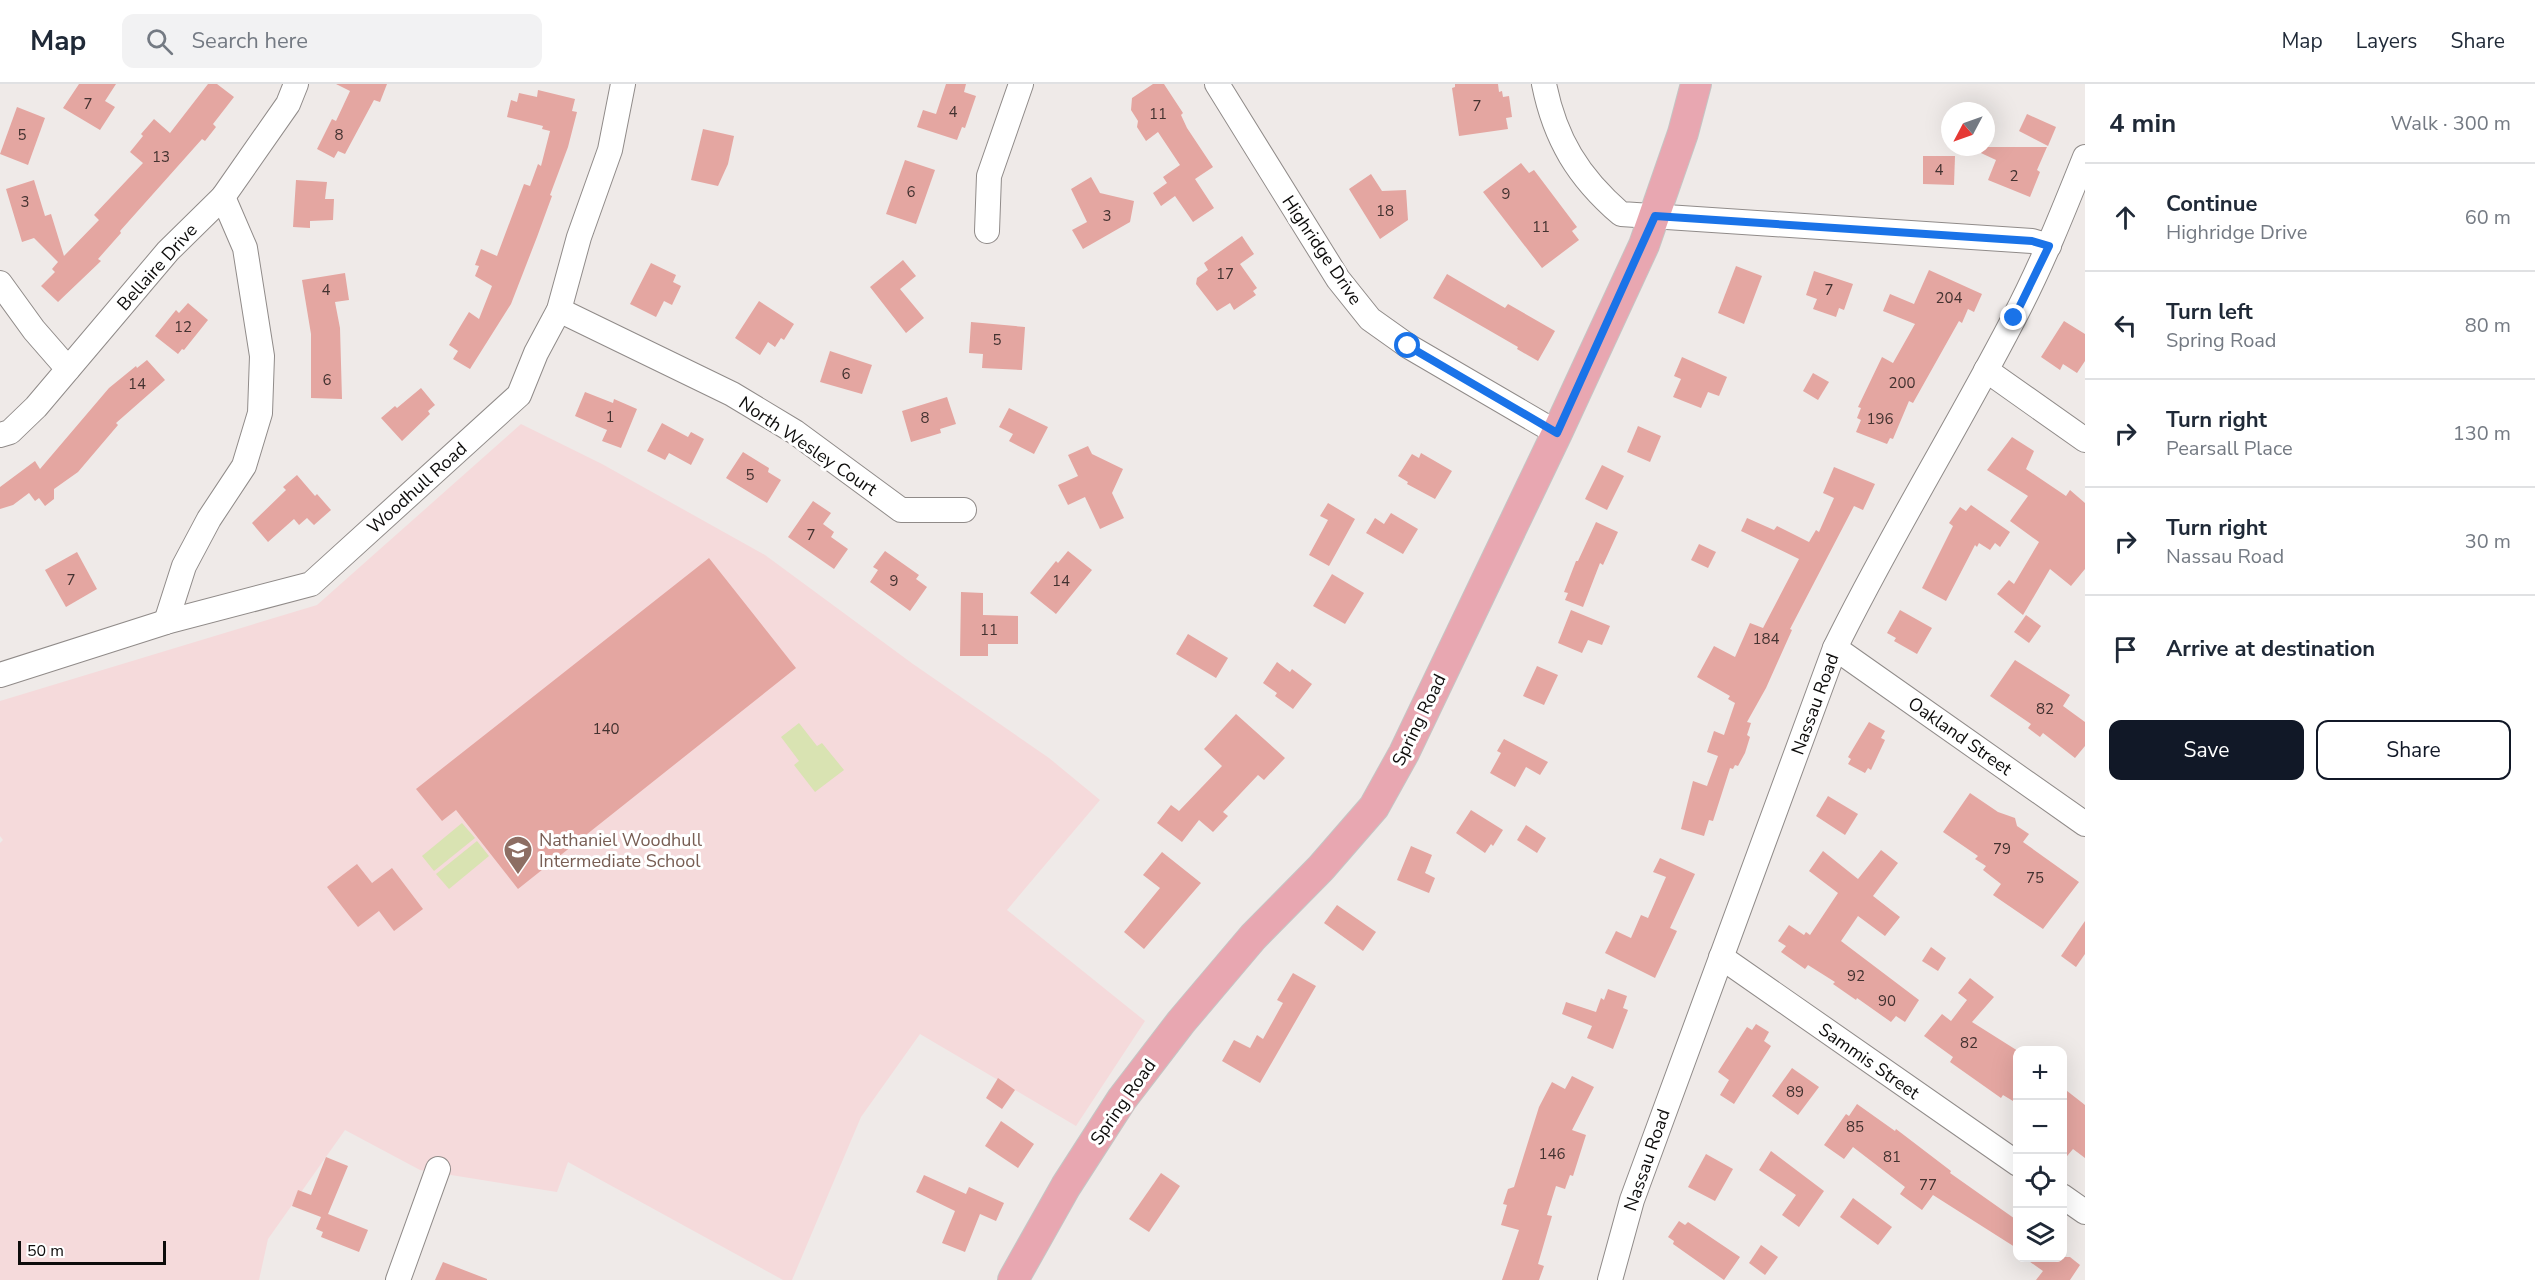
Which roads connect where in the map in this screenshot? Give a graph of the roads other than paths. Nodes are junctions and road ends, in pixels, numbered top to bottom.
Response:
1 (296, 84) edge
2 (623, 84) edge
3 (1021, 84) edge
4 (1217, 84) edge
5 (1544, 84) edge
6 (1696, 84) edge
7 (2085, 157) edge
8 (223, 197) junction
9 (1655, 216) junction
10 (987, 231) dead end
11 (2049, 246) junction
12 (0, 283) edge
13 (560, 310) junction
14 (68, 369) junction
15 (1986, 370) junction
16 (1557, 433) junction
17 (0, 435) edge
18 (2085, 440) edge
19 (964, 510) dead end
20 (166, 622) junction
21 (1835, 648) junction
22 (0, 675) edge
23 (2085, 824) edge
24 (1721, 957) junction
25 (2013, 1161) edge
26 (438, 1169) dead end
27 (2067, 1199) edge
28 (2085, 1212) edge
29 (1618, 1276) edge
30 (398, 1280) edge
31 (1013, 1280) edge

1 - 8 street, Bellaire Drive
2 - 13 street, Woodhull Road
3 - 10 street
4 - 16 street, Highridge Drive
5 - 9 street
6 - 9 main road, Spring Road
7 - 11 street, Nassau Road
8 - 14 street, Bellaire Drive
8 - 20 street
9 - 11 street
9 - 16 main road, Spring Road
11 - 15 street, Nassau Road
12 - 14 street
13 - 19 street, North Wesley Court
13 - 20 street, Woodhull Road
14 - 17 street, Bellaire Drive
15 - 18 street
15 - 21 street, Nassau Road
16 - 31 main road, Spring Road
20 - 22 street, Woodhull Road
21 - 23 street, Oakland Street
21 - 24 street, Nassau Road
24 - 25 street, Sammis Street
24 - 29 street, Nassau Road
26 - 30 street
27 - 28 street

